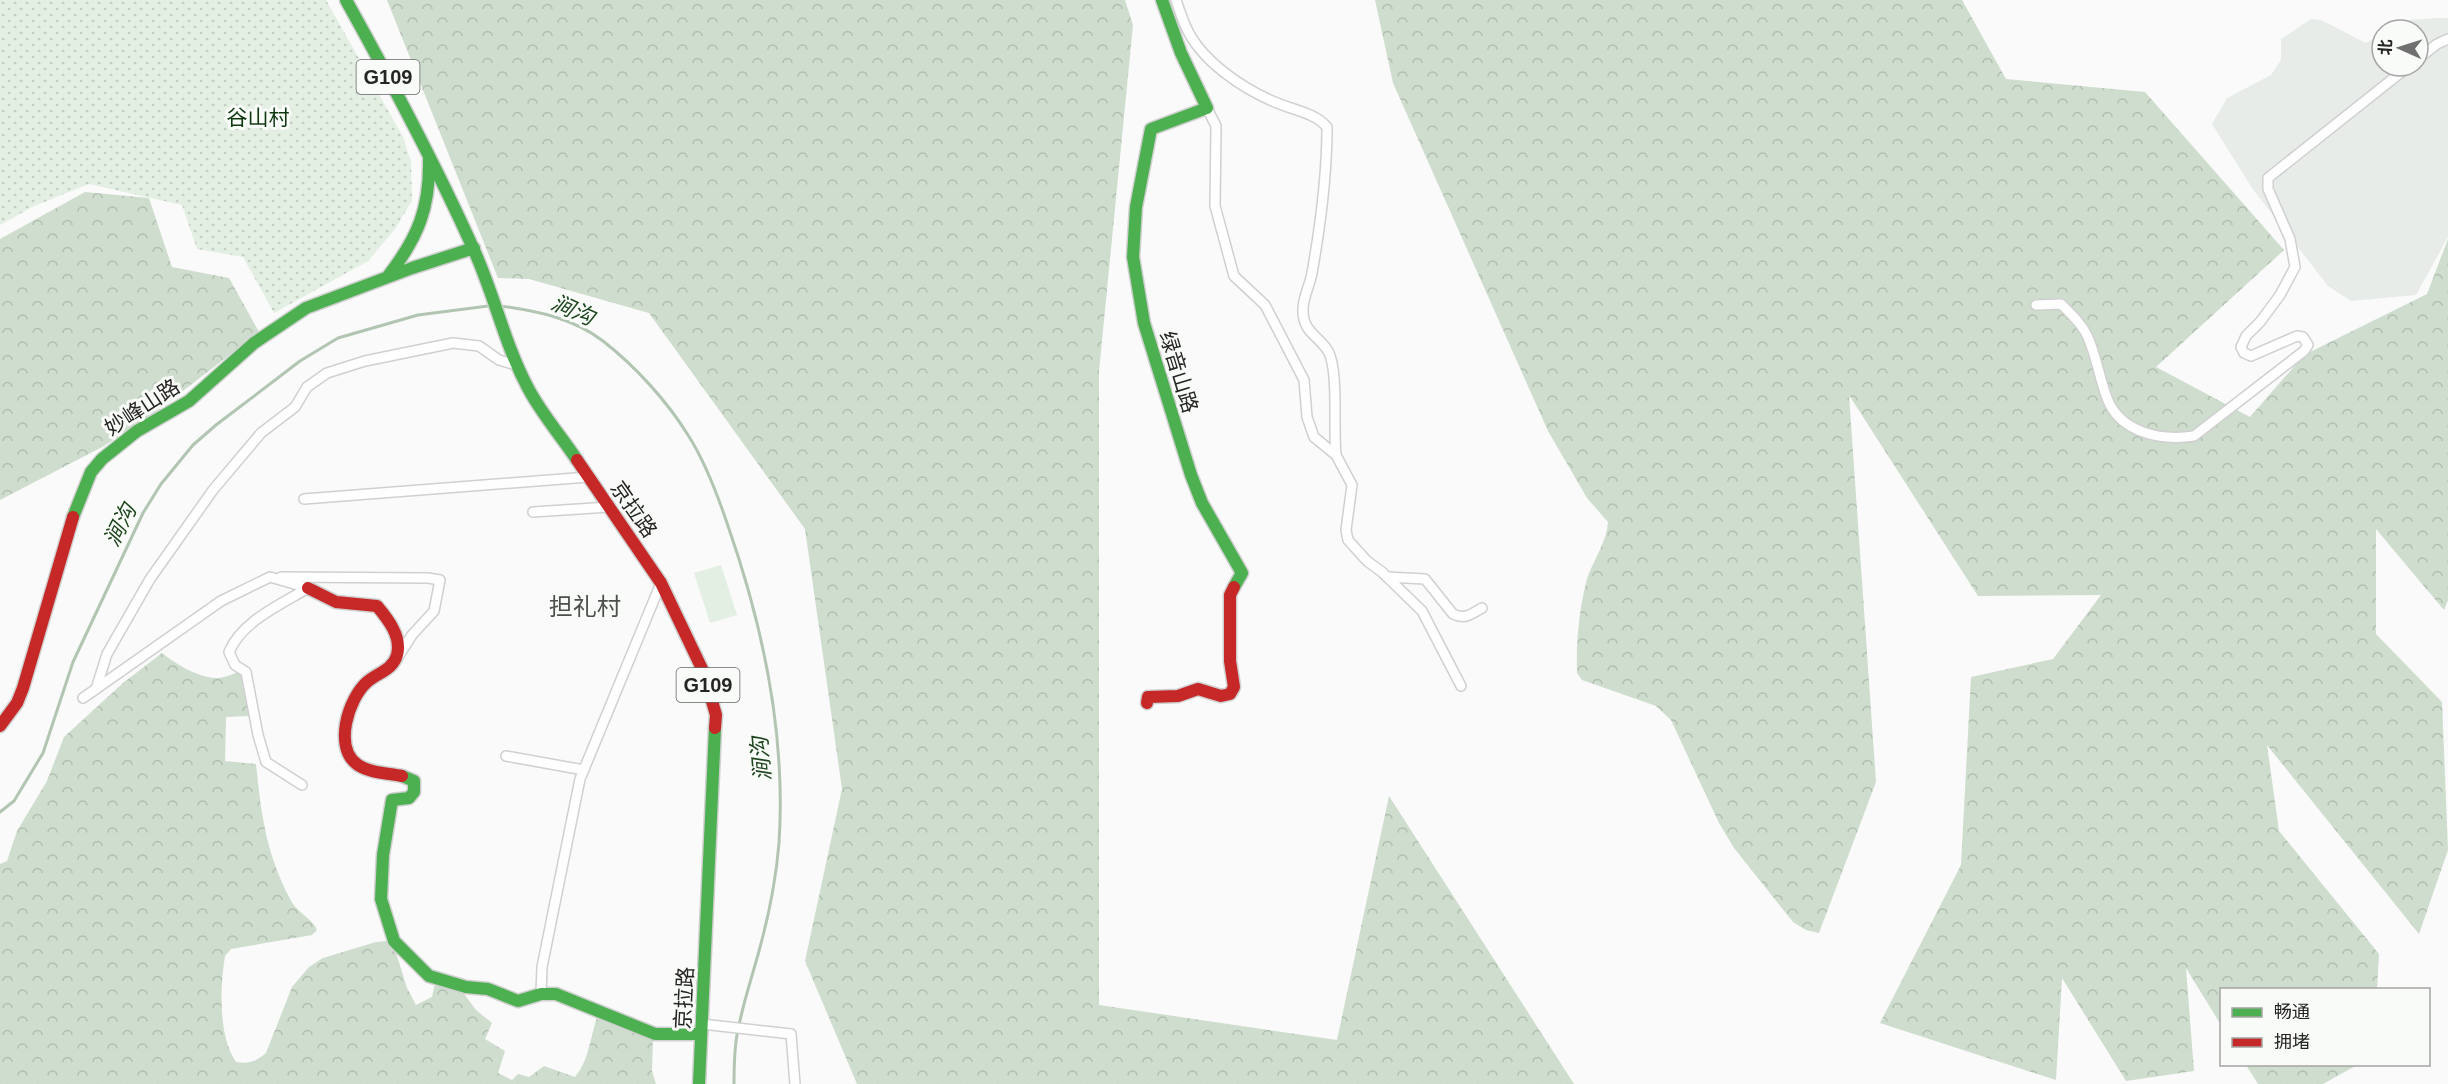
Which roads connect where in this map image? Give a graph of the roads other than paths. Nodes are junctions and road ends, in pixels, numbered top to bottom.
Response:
1 (346, 0) edge
2 (1162, 0) edge
3 (1176, 0) edge
4 (2448, 39) edge
5 (2430, 50) edge
6 (2394, 78) edge
7 (1207, 108) junction
8 (428, 156) junction
9 (476, 253) junction
10 (387, 278) junction
11 (2036, 305) dead end
12 (516, 365) junction
13 (1336, 455) junction
14 (588, 477) junction
15 (304, 499) dead end
16 (609, 507) junction
17 (533, 512) dead end
18 (270, 577) junction
19 (1388, 577) junction
20 (661, 583) junction
21 (308, 588) junction
22 (1482, 608) dead end
23 (396, 659) junction
24 (1461, 686) dead end
25 (96, 689) junction
26 (83, 698) dead end
27 (1148, 703) dead end
28 (0, 726) edge
29 (506, 756) dead end
30 (584, 770) junction
31 (302, 785) dead end
32 (541, 994) junction
33 (701, 1029) junction
34 (699, 1084) edge
35 (795, 1084) edge

1 - 8 main road, 京拉路 / G109
2 - 7 main road
3 - 13 street
4 - 5 street
6 - 11 street
7 - 13 street
7 - 27 main road, 绿音山路
8 - 9 main road, 京拉路 / G109
8 - 10 main road
9 - 10 main road, 妙峰山路
9 - 12 main road, 京拉路 / G109
10 - 28 main road, 妙峰山路
12 - 14 main road, 京拉路 / G109
12 - 25 street
13 - 19 street
14 - 15 street
14 - 16 main road, 京拉路 / G109
16 - 17 street
16 - 20 main road, 京拉路 / G109
18 - 21 street
18 - 23 street
18 - 25 street
19 - 22 street
19 - 24 street
20 - 30 street
20 - 33 main road, 京拉路 / G109
21 - 23 main road
21 - 31 street
23 - 32 main road
25 - 26 street
29 - 30 street
30 - 32 street
32 - 33 main road
33 - 34 main road, 京拉路 / G109
33 - 35 street

